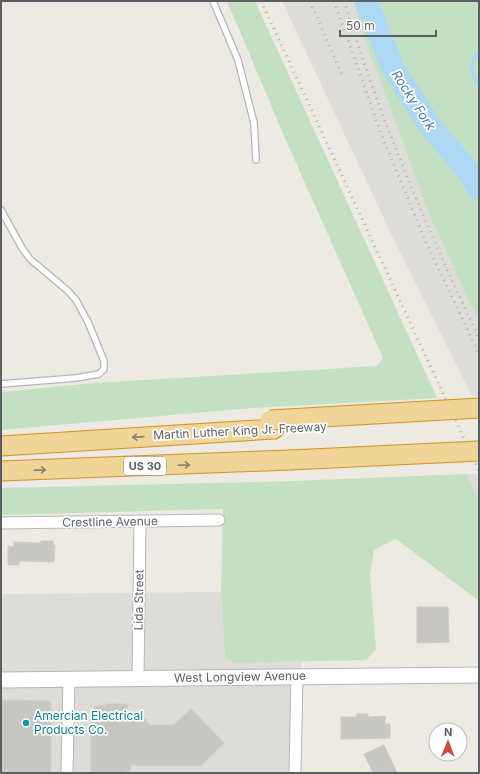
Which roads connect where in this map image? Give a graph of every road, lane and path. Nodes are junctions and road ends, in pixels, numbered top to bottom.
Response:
1 (214, 1) edge
2 (256, 160) dead end
3 (1, 210) edge
4 (1, 384) edge
5 (479, 408) edge
6 (479, 418) edge
7 (272, 424) junction
8 (1, 446) edge
9 (479, 451) edge
10 (479, 462) edge
11 (292, 466) junction
12 (1, 471) edge
13 (220, 520) dead end
14 (140, 521) junction
15 (1, 523) edge
16 (479, 675) edge
17 (297, 677) junction
18 (138, 678) junction
19 (68, 679) junction
20 (1, 680) edge
21 (67, 773) edge
22 (295, 773) edge

1 - 2 lane
3 - 4 lane
5 - 7 highway, bridge
6 - 7 highway, Martin Luther King Jr. Freeway
7 -> 8 highway, Martin Luther King Jr. Freeway
9 - 11 highway, US 30, bridge
10 - 11 highway
12 -> 11 highway, US 30
13 - 14 street, Crestline Avenue
14 - 15 street, Crestline Avenue
14 - 18 street, Lida Street
16 - 17 street, West Longview Avenue
17 - 18 street, West Longview Avenue
17 - 22 street
18 - 19 street, West Longview Avenue
19 - 20 street, West Longview Avenue
19 - 21 street

